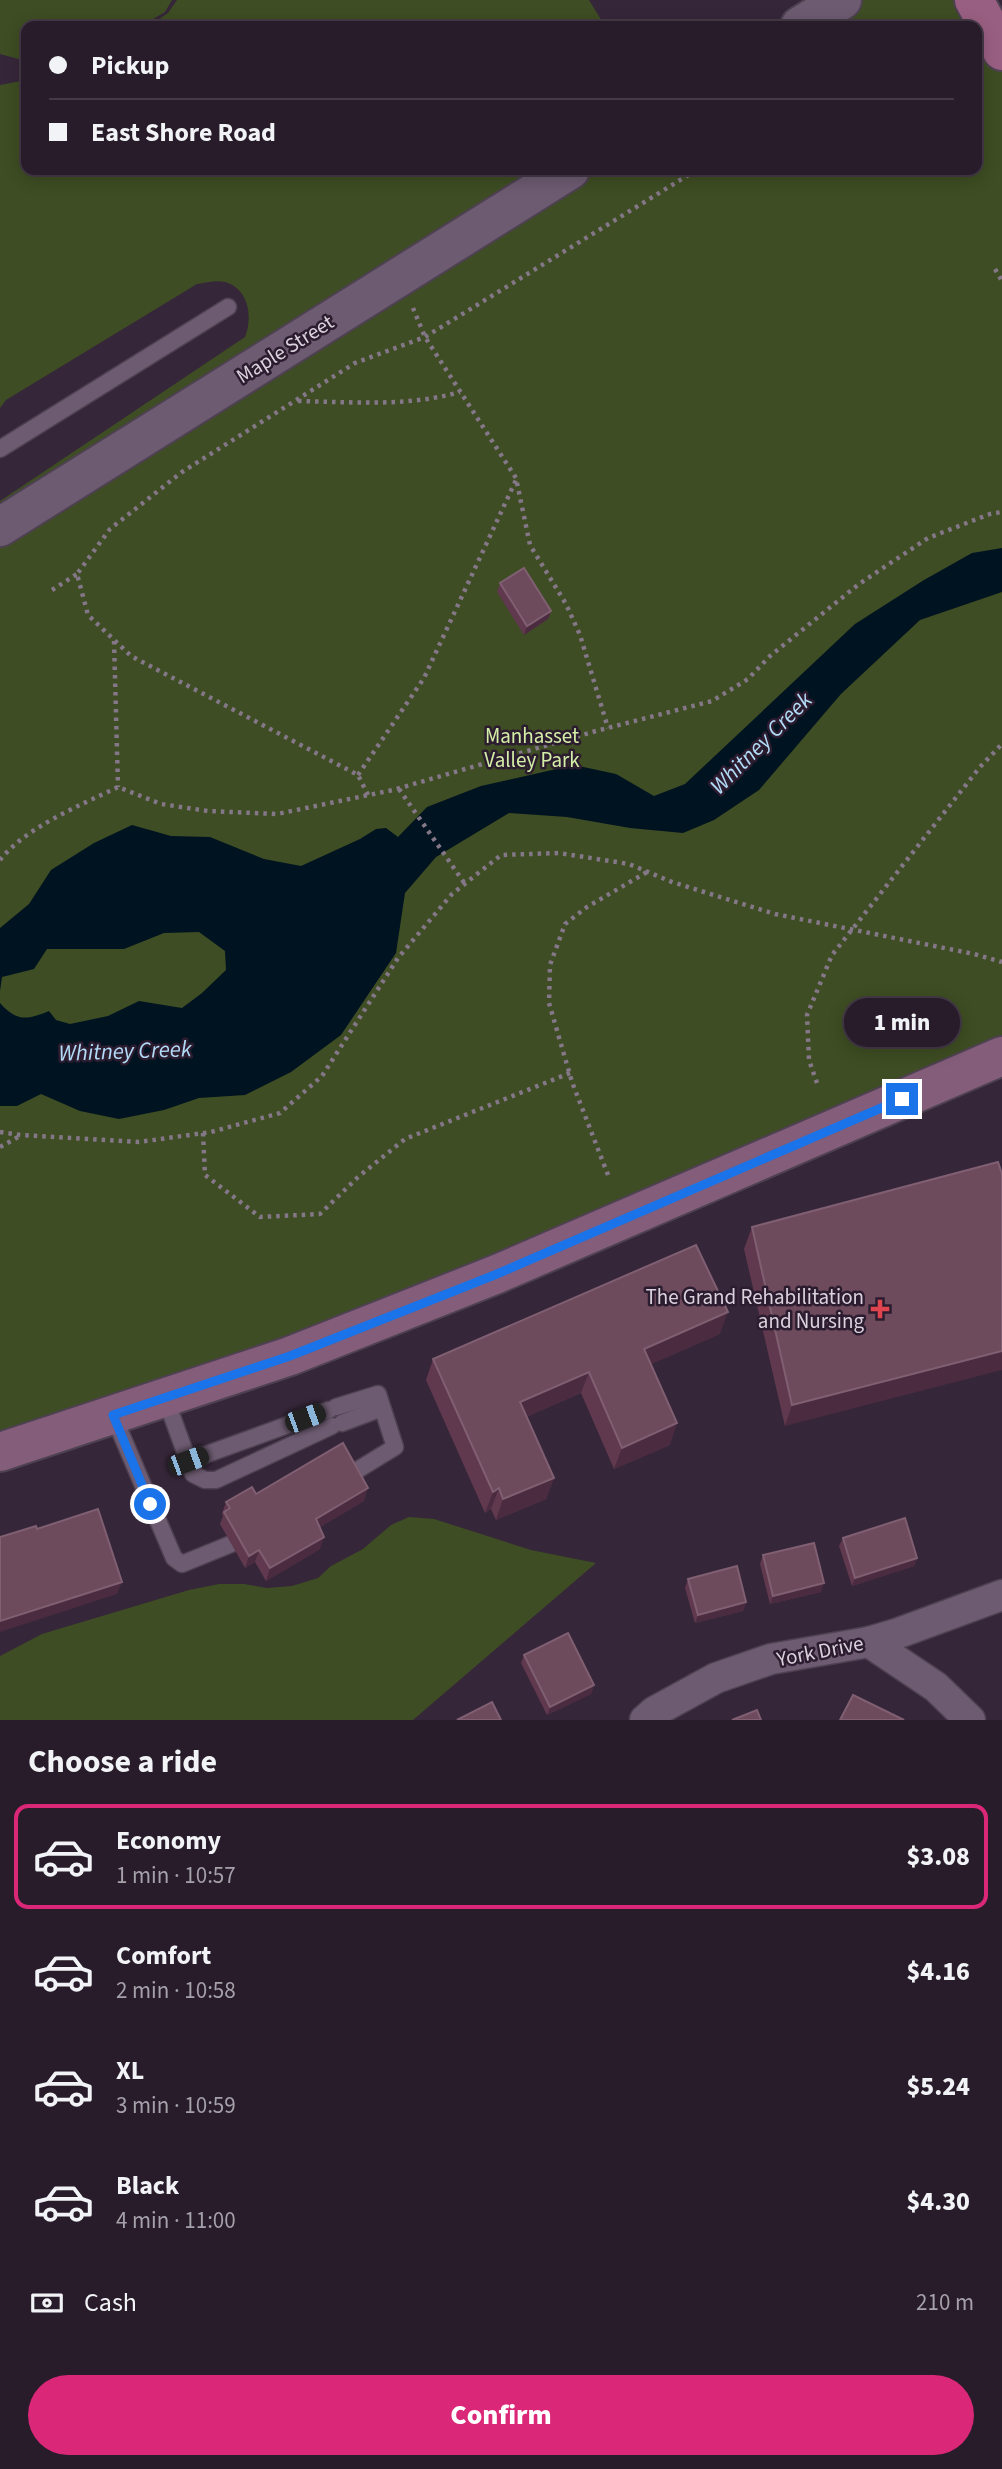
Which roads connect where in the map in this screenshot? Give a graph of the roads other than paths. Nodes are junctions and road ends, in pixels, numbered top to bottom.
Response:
1 (842, 0) edge
2 (974, 0) edge
3 (808, 21) edge
4 (1002, 51) edge
5 (562, 175) edge
6 (228, 307) dead end
7 (0, 449) edge
8 (0, 527) edge
9 (1002, 1056) edge
10 (165, 1397) junction
11 (113, 1415) junction
12 (335, 1416) junction
13 (0, 1452) edge
14 (188, 1461) junction
15 (351, 1474) edge
16 (231, 1544) edge
17 (1002, 1595) edge
18 (869, 1642) junction
19 (645, 1720) edge
20 (971, 1720) edge

1 - 3 street
2 - 4 main road
5 - 8 street, Maple Street
6 - 7 lane
9 - 10 main road
10 - 11 main road
10 - 14 lane
11 - 13 main road
11 - 16 lane
12 - 14 lane
12 - 14 lane
12 - 15 lane
17 - 18 street, York Drive
18 - 19 street, York Drive
18 - 20 street

